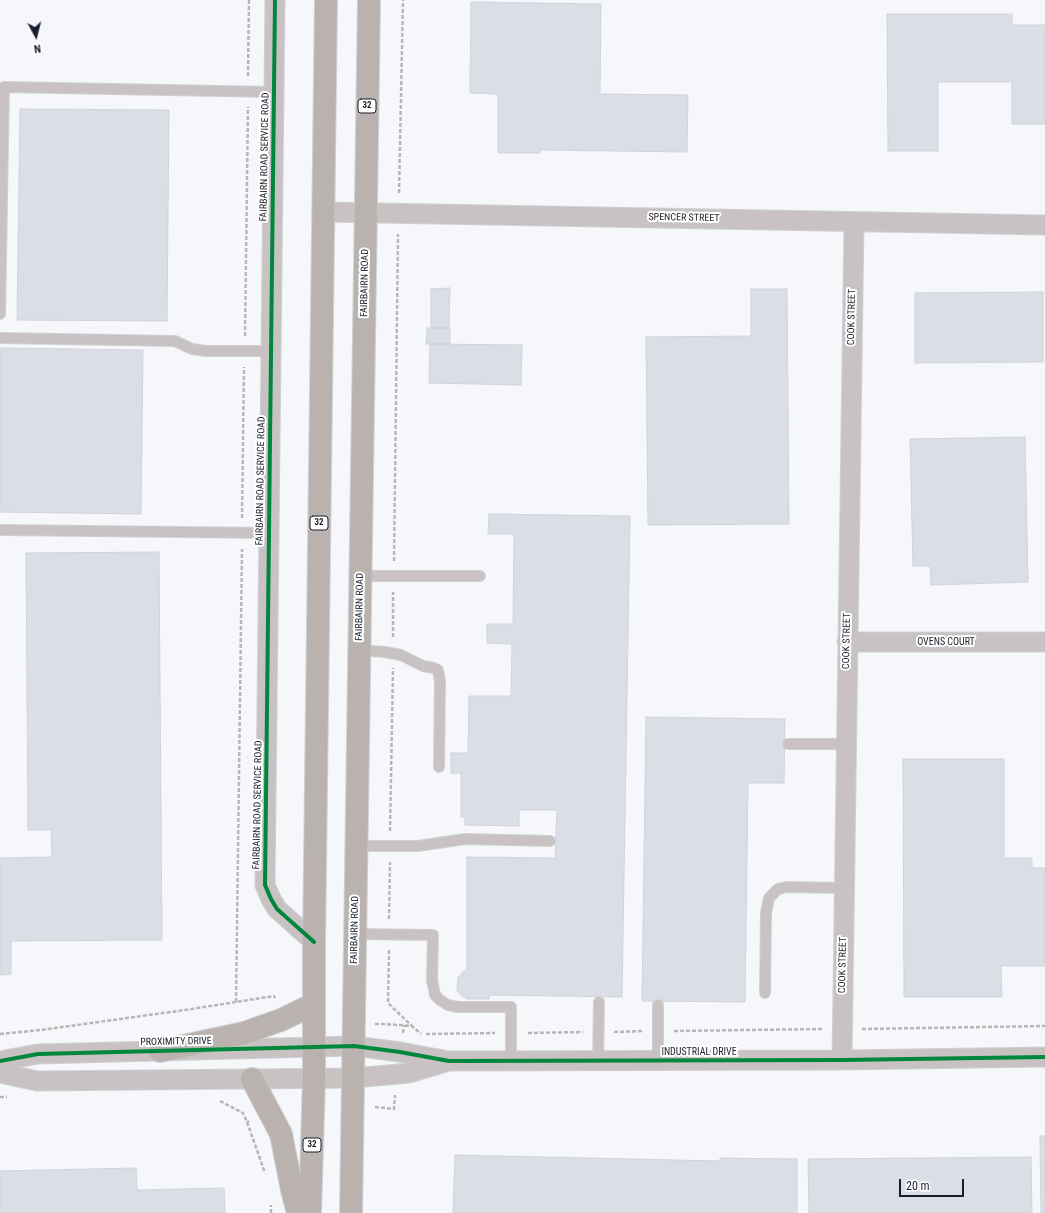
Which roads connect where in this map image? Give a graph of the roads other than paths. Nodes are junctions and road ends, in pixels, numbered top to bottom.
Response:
1 (275, 0) edge
2 (326, 0) edge
3 (369, 0) edge
4 (274, 92) junction
5 (323, 212) junction
6 (366, 212) junction
7 (854, 222) junction
8 (1045, 224) edge
9 (0, 314) edge
10 (0, 338) edge
11 (271, 351) junction
12 (0, 530) edge
13 (269, 533) junction
14 (361, 576) junction
15 (480, 576) dead end
16 (847, 642) junction
17 (1045, 642) edge
18 (359, 650) junction
19 (788, 744) dead end
20 (846, 744) junction
21 (439, 767) dead end
22 (550, 841) dead end
23 (357, 846) junction
24 (844, 888) junction
25 (355, 934) junction
26 (314, 942) junction
27 (765, 993) dead end
28 (599, 1002) dead end
29 (314, 1004) junction
30 (658, 1005) dead end
31 (354, 1046) junction
32 (314, 1047) junction
33 (160, 1051) junction
34 (1045, 1057) edge
35 (598, 1060) junction
36 (658, 1060) junction
37 (842, 1060) junction
38 (0, 1061) edge
39 (449, 1061) junction
40 (511, 1061) junction
41 (0, 1073) edge
42 (314, 1078) junction
43 (354, 1078) junction
44 (252, 1079) junction
45 (298, 1213) edge
46 (310, 1213) edge
47 (351, 1213) edge

1 - 4 street, FAIRBAIRN ROAD SERVICE ROAD
2 - 5 main road, 32
3 - 6 main road, FAIRBAIRN ROAD / 32
4 - 9 lane
4 - 11 street, FAIRBAIRN ROAD SERVICE ROAD
5 - 6 street, SPENCER STREET
5 - 26 main road, 32
6 - 7 street, SPENCER STREET
6 - 14 main road, FAIRBAIRN ROAD / 32
7 - 8 street, SPENCER STREET
7 - 16 street, COOK STREET
10 - 11 lane
11 - 13 street, FAIRBAIRN ROAD SERVICE ROAD
12 - 13 lane
13 - 26 street, FAIRBAIRN ROAD SERVICE ROAD
14 - 15 lane
14 - 18 main road, FAIRBAIRN ROAD / 32
16 - 17 street, OVENS COURT
16 - 20 street, COOK STREET
18 - 21 lane
18 - 23 main road, FAIRBAIRN ROAD / 32
19 - 20 lane
20 - 24 street, COOK STREET
22 - 23 lane
23 - 25 main road, FAIRBAIRN ROAD / 32
24 - 27 lane
24 - 37 street, COOK STREET
25 - 31 main road, FAIRBAIRN ROAD / 32
25 - 40 lane
26 - 29 main road, 32
28 - 35 lane
29 - 32 main road, 32
29 - 33 main road
30 - 36 lane
31 - 32 street, PROXIMITY DRIVE
31 - 39 street, INDUSTRIAL DRIVE
31 - 43 main road, FAIRBAIRN ROAD / 32
32 - 33 street, PROXIMITY DRIVE
32 - 42 main road, 32
33 - 38 street, PROXIMITY DRIVE
34 - 37 street, INDUSTRIAL DRIVE
35 - 36 street, INDUSTRIAL DRIVE
35 - 40 street, INDUSTRIAL DRIVE
36 - 37 street, INDUSTRIAL DRIVE
39 - 40 street, INDUSTRIAL DRIVE
39 - 43 street, INDUSTRIAL DRIVE
41 - 44 street
42 - 43 street
42 - 44 street
42 - 46 main road, 32
43 - 47 main road, FAIRBAIRN ROAD / 32
44 - 45 main road

